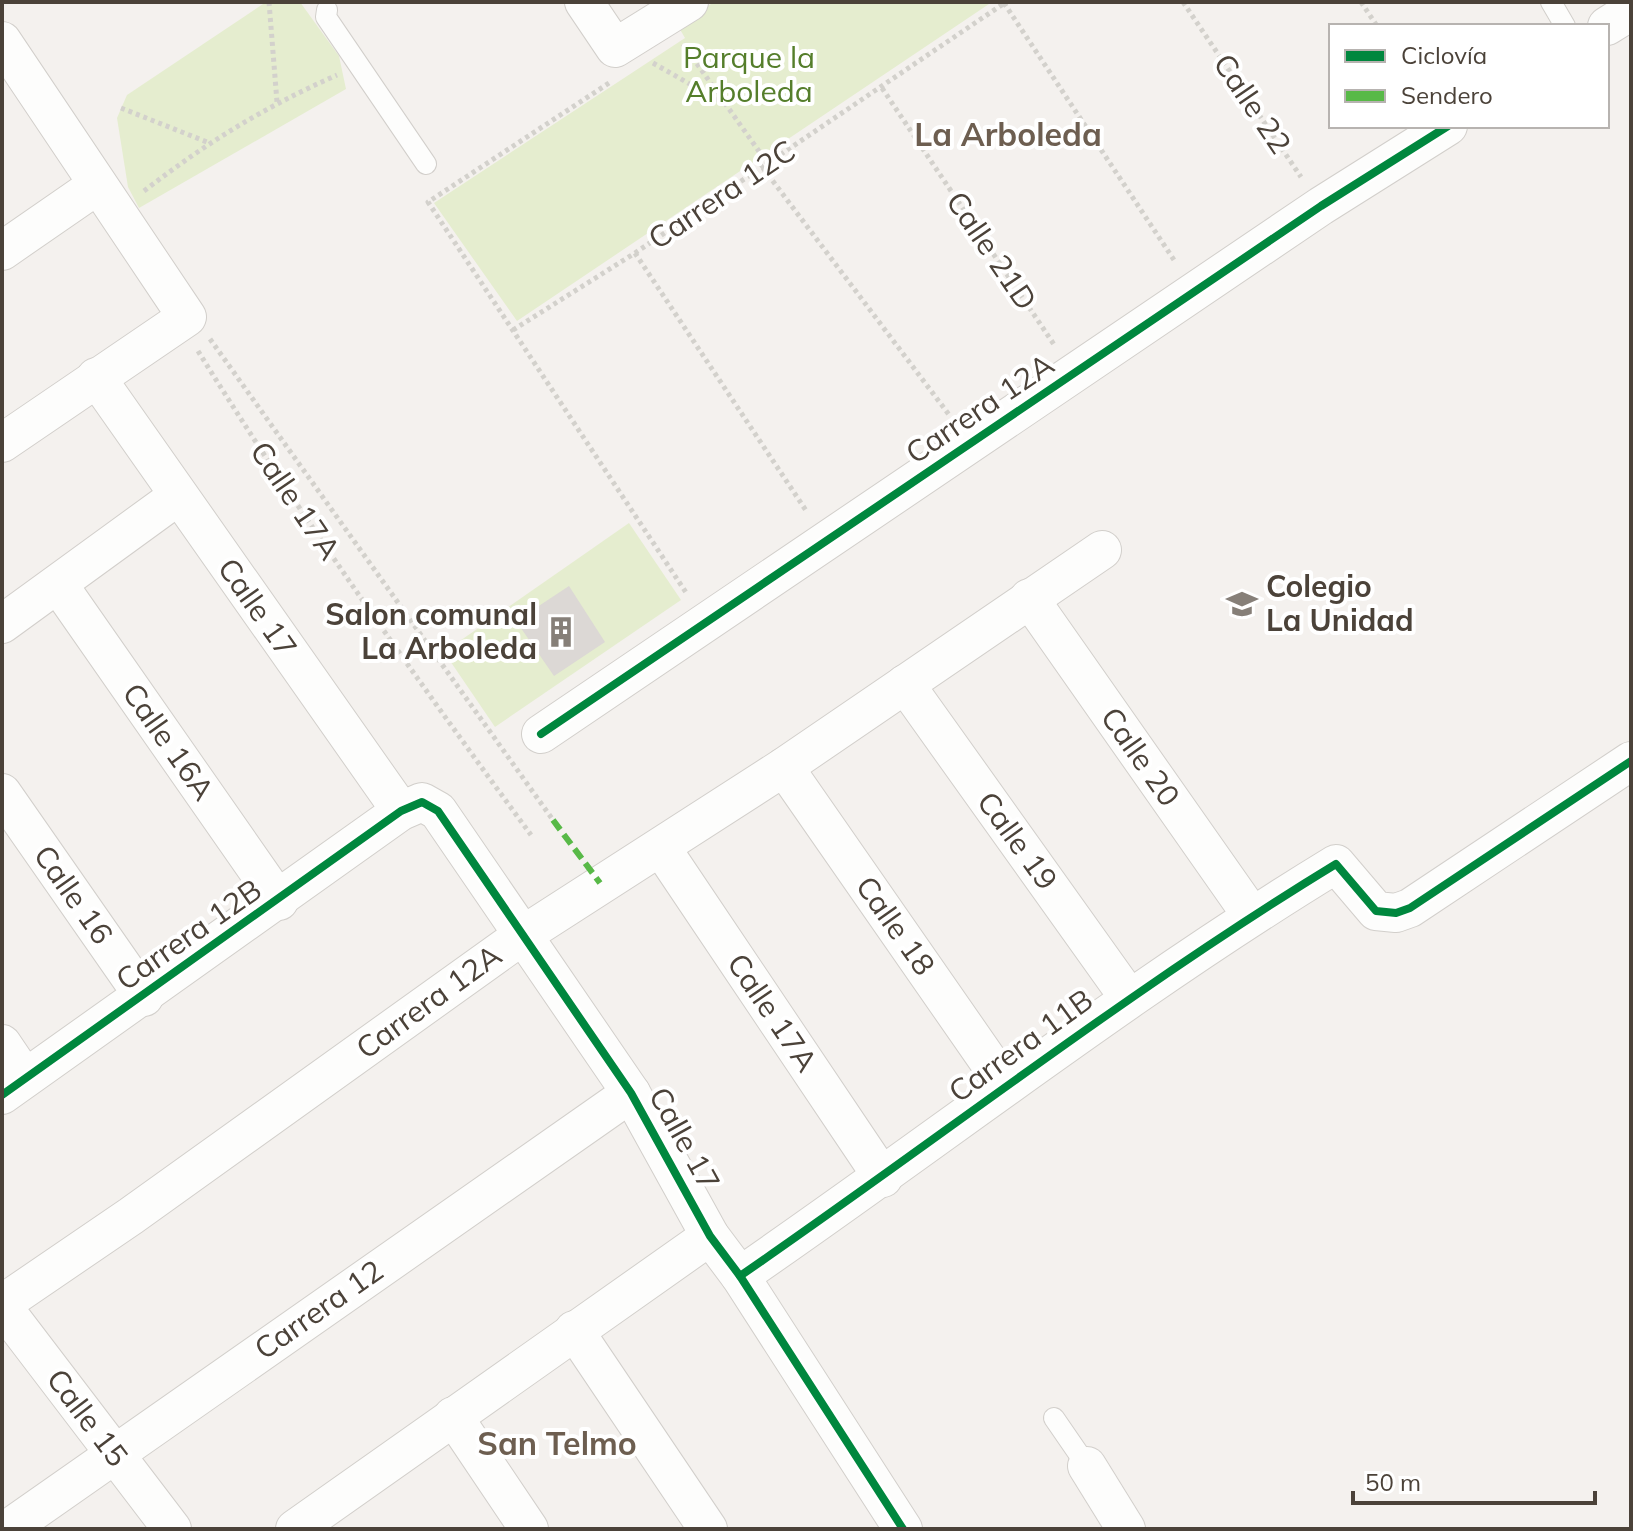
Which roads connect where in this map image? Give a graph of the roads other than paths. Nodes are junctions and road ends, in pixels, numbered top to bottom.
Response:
1 (584, 2) edge
2 (1551, 2) edge
3 (327, 10) dead end
4 (677, 10) edge
5 (1631, 11) edge
6 (1564, 24) edge
7 (1609, 25) edge
8 (2, 41) edge
9 (1445, 128) edge
10 (426, 164) dead end
11 (96, 186) junction
12 (5, 242) edge
13 (96, 377) junction
14 (2, 443) edge
15 (178, 496) junction
16 (1102, 550) dead end
17 (58, 584) junction
18 (1029, 598) junction
19 (2, 624) edge
20 (905, 684) junction
21 (541, 734) dead end
22 (1631, 761) edge
23 (784, 767) junction
24 (2, 793) edge
25 (401, 811) junction
26 (662, 849) junction
27 (279, 901) junction
28 (1252, 916) junction
29 (523, 935) junction
30 (144, 997) junction
31 (1129, 998) junction
32 (2, 1044) edge
33 (1005, 1085) junction
34 (14, 1086) edge
35 (631, 1093) junction
36 (883, 1178) junction
37 (710, 1236) junction
38 (740, 1276) junction
39 (2, 1305) edge
40 (574, 1330) junction
41 (453, 1416) junction
42 (1054, 1418) dead end
43 (114, 1453) junction
44 (1087, 1466) joint
45 (335, 1517) edge
46 (892, 1525) edge
47 (8, 1529) edge
48 (172, 1529) edge
49 (295, 1529) edge
50 (529, 1529) edge
51 (708, 1529) edge
52 (1126, 1529) edge

1 - 4 street
2 - 6 lane
3 - 10 lane
5 - 7 street
8 - 11 street
9 - 21 street, Carrera 12A
11 - 12 street
11 - 13 street
13 - 14 street
13 - 15 street, Calle 17
15 - 17 street
15 - 25 street, Calle 17
16 - 18 street, Carrera 12A
17 - 19 street
17 - 27 street, Calle 16A
18 - 20 street, Carrera 12A
18 - 28 street, Calle 20
20 - 23 street, Carrera 12A
20 - 31 street, Calle 19
22 - 28 street, Carrera 11B
23 - 26 street, Carrera 12A
23 - 33 street, Calle 18
24 - 30 street, Calle 16
25 - 27 street, Carrera 12B
25 - 29 street, Calle 17
26 - 29 street, Carrera 12A
26 - 36 street, Calle 17A
27 - 30 street, Carrera 12B
28 - 31 street, Carrera 11B
29 - 35 street, Calle 17
29 - 39 street, Carrera 12A
30 - 34 street, Carrera 12B
31 - 33 street, Carrera 11B
32 - 34 street
33 - 36 street, Carrera 11B
35 - 37 street, Calle 17
35 - 43 street, Carrera 12
36 - 38 street, Carrera 11B
37 - 38 street, Calle 17
37 - 40 street
38 - 46 street, Calle 17
39 - 43 street, Calle 15
40 - 41 street
40 - 51 street
41 - 45 street
41 - 50 street
42 - 44 lane
43 - 47 street, Carrera 12
43 - 48 street, Calle 15
44 - 52 street
45 - 49 street

